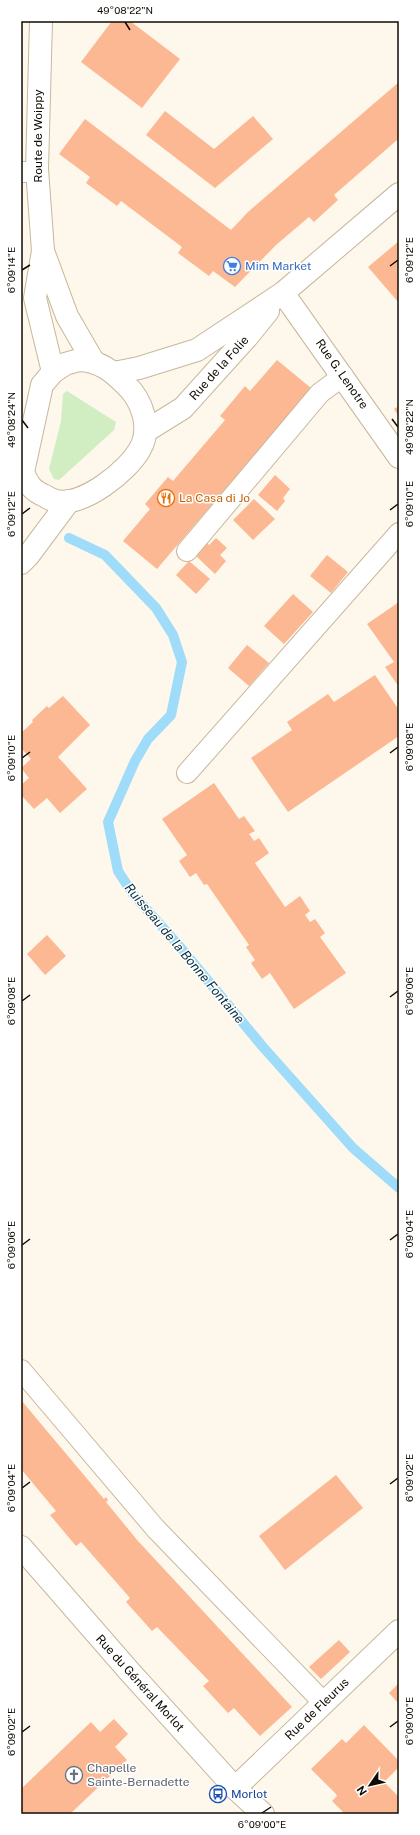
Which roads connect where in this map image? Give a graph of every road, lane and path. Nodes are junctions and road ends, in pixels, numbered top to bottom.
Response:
1 (41, 21) edge
2 (29, 172) edge
3 (399, 194) edge
4 (43, 251) junction
5 (283, 293) junction
6 (93, 361) junction
7 (53, 372) junction
8 (114, 373) junction
9 (343, 376) junction
10 (28, 422) edge
11 (146, 431) junction
12 (399, 457) edge
13 (24, 486) edge
14 (69, 501) junction
15 (399, 533) edge
16 (187, 551) dead end
17 (21, 563) edge
18 (187, 773) dead end
19 (21, 1370) edge
20 (21, 1547) edge
21 (399, 1631) edge
22 (324, 1703) junction
23 (235, 1788) junction
24 (263, 1814) edge

1 - 2 street, Route de Woippy
2 - 4 street, Route de Woippy
3 - 5 street, Rue de la Folie
4 - 6 street, Route de Woippy
4 - 7 street, Route de Woippy
5 - 8 street, Rue de la Folie
5 - 9 street, Rue G. Lenotre
5 - 11 street, Rue de la Folie
6 - 7 street
6 - 8 street
7 - 10 street
8 - 11 street
9 - 12 street, Rue G. Lenotre
9 - 16 lane
10 - 13 street
11 - 14 street
13 - 14 street
14 - 17 street
15 - 18 lane
19 - 22 lane
20 - 23 street, Rue du Général Morlot
21 - 22 street, Rue de Fleurus
22 - 23 street, Rue de Fleurus
23 - 24 street, Rue du Général Morlot

